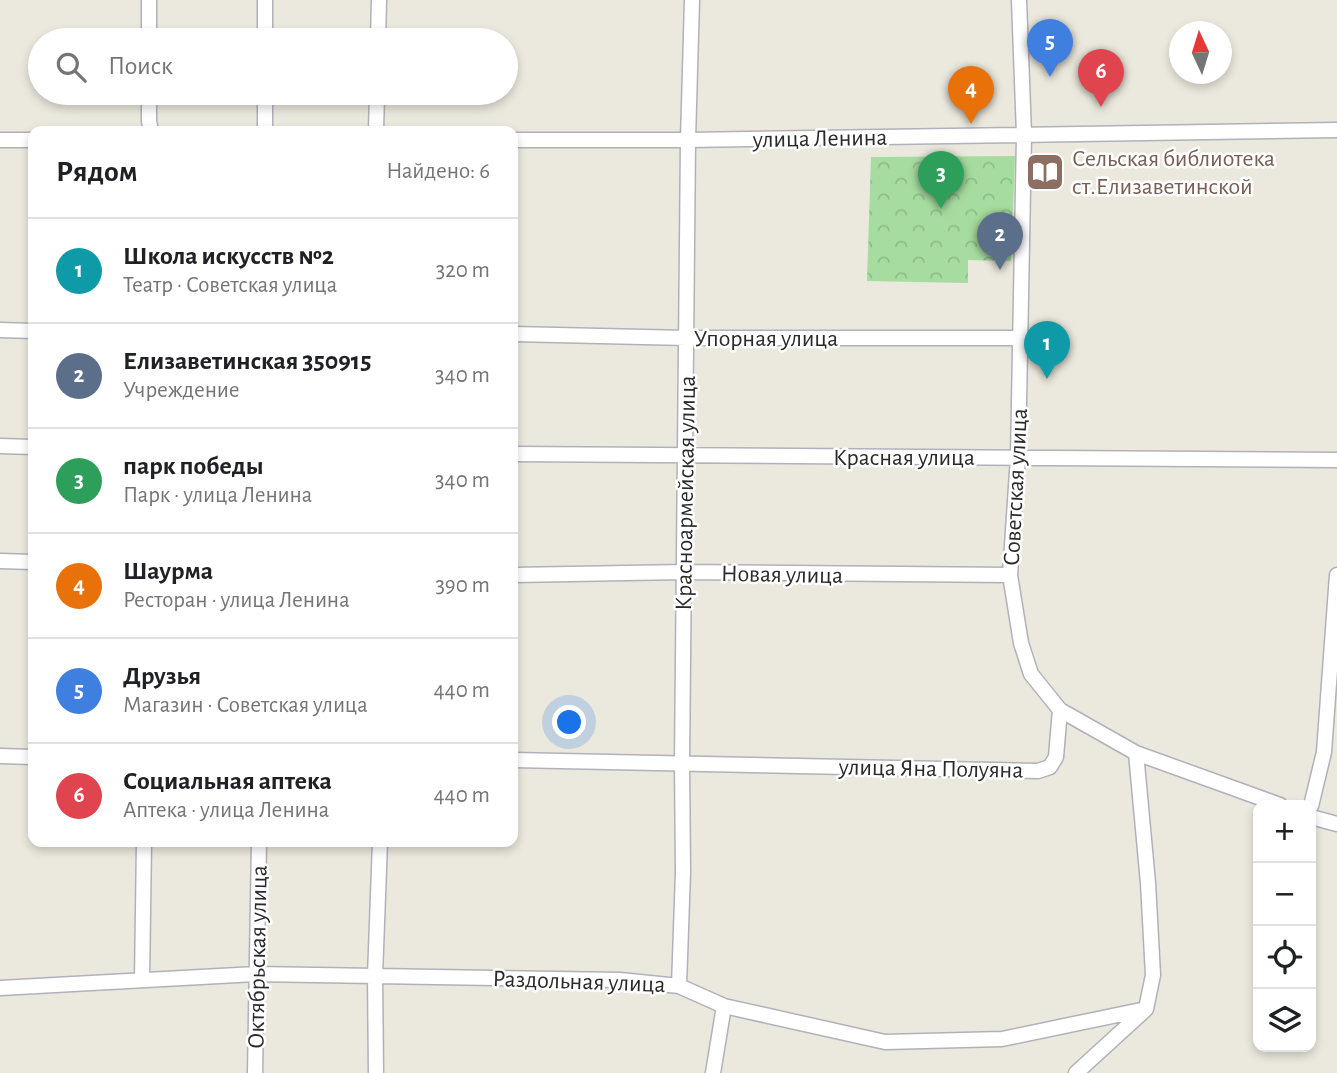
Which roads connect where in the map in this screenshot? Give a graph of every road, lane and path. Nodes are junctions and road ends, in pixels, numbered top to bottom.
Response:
1 (149, 0) edge
2 (265, 0) edge
3 (379, 0) edge
4 (692, 0) edge
5 (1019, 0) edge
6 (149, 28) edge
7 (265, 28) edge
8 (378, 28) edge
9 (149, 105) edge
10 (265, 105) edge
11 (377, 105) edge
12 (150, 126) edge
13 (265, 126) edge
14 (376, 126) edge
15 (1337, 130) edge
16 (1024, 135) junction
17 (688, 139) junction
18 (0, 140) edge
19 (28, 140) edge
20 (518, 140) edge
21 (0, 330) edge
22 (28, 331) edge
23 (518, 334) edge
24 (687, 338) junction
25 (1020, 338) junction
26 (0, 446) edge
27 (28, 447) edge
28 (518, 454) edge
29 (685, 456) junction
30 (1018, 457) junction
31 (1337, 460) edge
32 (0, 561) edge
33 (28, 562) edge
34 (684, 572) junction
35 (518, 575) edge
36 (1010, 575) junction
37 (1337, 575) edge
38 (1060, 710) junction
39 (1136, 753) junction
40 (0, 756) edge
41 (28, 757) edge
42 (518, 760) edge
43 (682, 763) junction
44 (1266, 800) edge
45 (1312, 800) edge
46 (1316, 818) edge
47 (1337, 824) edge
48 (144, 847) edge
49 (259, 847) edge
50 (380, 847) edge
51 (256, 974) junction
52 (375, 975) junction
53 (142, 980) junction
54 (679, 986) junction
55 (0, 988) edge
56 (724, 1006) junction
57 (1146, 1009) junction
58 (255, 1073) edge
59 (376, 1073) edge
60 (713, 1073) edge
61 (1076, 1073) edge

1 - 6 street
2 - 7 street
3 - 8 street
4 - 17 street, Красноармейская улица
5 - 16 street, Советская улица
9 - 12 street
10 - 13 street
11 - 14 street
15 - 16 street, улица Ленина
16 - 17 street, улица Ленина
16 - 25 street, Советская улица
17 - 20 street, улица Ленина
17 - 24 street, Красноармейская улица
18 - 19 street
21 - 22 street
23 - 24 street, Упорная улица
24 - 25 street, Упорная улица
24 - 29 street, Красноармейская улица
25 - 30 street, Советская улица
26 - 27 street
28 - 29 street, Красная улица
29 - 30 street, Красная улица
29 - 34 street, Красноармейская улица
30 - 31 street, Красная улица
30 - 36 street, Советская улица
32 - 33 street
34 - 35 street, Новая улица
34 - 36 street, Новая улица
34 - 43 street, Красноармейская улица
36 - 38 street, Советская улица
37 - 45 street
38 - 39 street
38 - 43 street, улица Яна Полуяна
39 - 44 street
39 - 57 street
40 - 41 street
42 - 43 street, улица Яна Полуяна
43 - 54 street, Красноармейская улица
46 - 47 street
48 - 53 street
49 - 51 street, Октябрьская улица
50 - 52 street
51 - 52 street, Раздольная улица
51 - 53 street, Раздольная улица
51 - 58 street, Октябрьская улица
52 - 54 street, Раздольная улица
52 - 59 street
53 - 55 street, Раздольная улица
54 - 56 street, Раздольная улица
56 - 57 street, Раздольная улица
56 - 60 street
57 - 61 street

